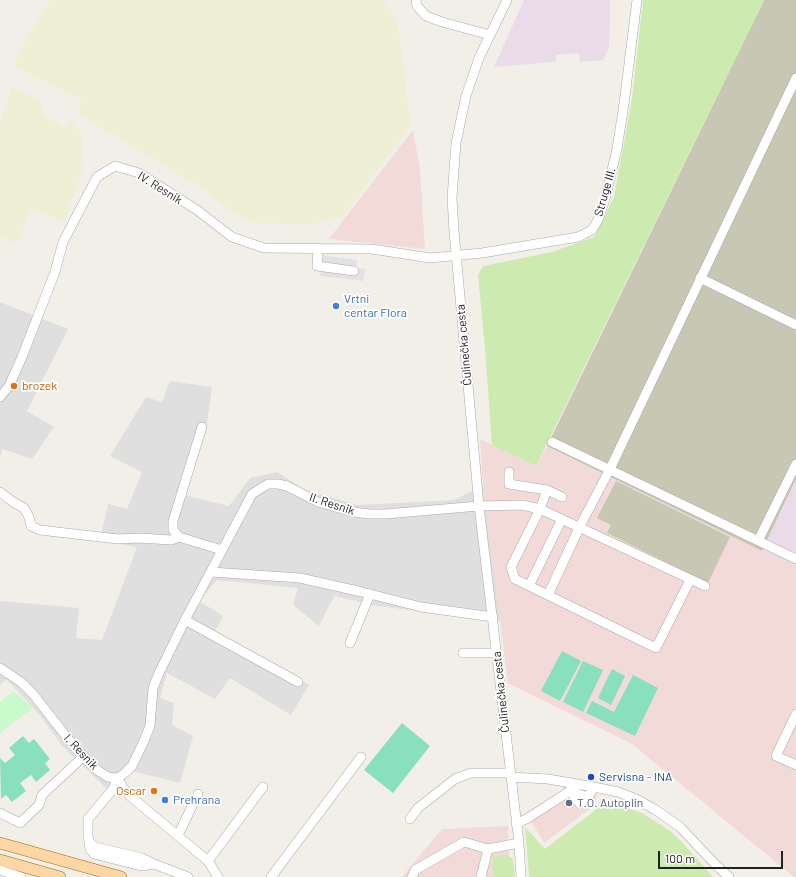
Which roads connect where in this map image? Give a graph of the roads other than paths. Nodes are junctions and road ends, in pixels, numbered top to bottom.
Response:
1 (416, 0) edge
2 (507, 0) edge
3 (637, 0) edge
4 (490, 35) junction
5 (796, 78) edge
6 (318, 248) junction
7 (456, 254) junction
8 (354, 271) dead end
9 (700, 278) junction
10 (796, 325) edge
11 (0, 397) edge
12 (202, 427) dead end
13 (552, 442) dead end
14 (796, 464) edge
15 (610, 469) junction
16 (509, 472) dead end
17 (547, 490) junction
18 (0, 492) edge
19 (562, 497) dead end
20 (479, 506) junction
21 (540, 509) junction
22 (562, 519) junction
23 (580, 526) junction
24 (179, 537) junction
25 (758, 541) junction
26 (222, 550) junction
27 (796, 559) edge
28 (211, 572) junction
29 (690, 580) junction
30 (529, 586) junction
31 (705, 586) dead end
32 (370, 594) junction
33 (548, 595) junction
34 (493, 617) junction
35 (186, 620) junction
36 (350, 643) dead end
37 (463, 653) dead end
38 (497, 653) junction
39 (0, 668) edge
40 (298, 682) dead end
41 (796, 714) edge
42 (84, 756) junction
43 (361, 757) dead end
44 (795, 762) edge
45 (511, 775) junction
46 (118, 778) junction
47 (594, 786) junction
48 (263, 787) dead end
49 (571, 787) junction
50 (198, 794) dead end
51 (0, 813) edge
52 (410, 819) dead end
53 (516, 824) junction
54 (178, 835) junction
55 (0, 843) edge
56 (518, 843) junction
57 (488, 850) junction
58 (0, 860) edge
59 (208, 861) junction
60 (0, 870) edge
61 (21, 877) edge
62 (60, 877) edge
63 (121, 877) edge
64 (188, 877) edge
65 (218, 877) edge
66 (271, 877) edge
67 (412, 877) edge
68 (481, 877) edge
69 (521, 877) edge
70 (729, 877) edge

1 - 4 street
2 - 4 street, Čulinečka cesta
3 - 7 street, Struge III.
4 - 7 street, Čulinečka cesta
5 - 9 street
6 - 7 street, IV. Resnik
6 - 8 street
6 - 11 street, IV. Resnik
7 - 20 street, Čulinečka cesta
9 - 10 street
9 - 15 street
12 - 24 street
13 - 15 street
14 - 25 street
15 - 23 street
15 - 25 street
16 - 17 street
17 - 19 street
17 - 21 street
18 - 24 street
20 - 21 street
20 - 26 street, II. Resnik
20 - 34 street, Čulinečka cesta
21 - 22 street
21 - 30 street
22 - 23 street
22 - 30 street
23 - 29 street
23 - 33 street
24 - 26 street
25 - 27 street
26 - 28 street, II. Resnik
28 - 32 street
28 - 35 street, II. Resnik
29 - 31 street
29 - 33 street
30 - 33 street
32 - 34 street
32 - 36 street
34 - 38 street, Čulinečka cesta
35 - 40 street
35 - 46 street, II. Resnik
37 - 38 street
38 - 45 street, Čulinečka cesta
39 - 42 street, I. Resnik
41 - 44 street
42 - 46 street, I. Resnik
42 - 51 street
43 - 66 street
45 - 49 street
45 - 52 street
45 - 53 street, Čulinečka cesta
46 - 54 street
46 - 64 street, II. Resnik
47 - 49 street
47 - 49 street
47 - 70 street
48 - 59 street
49 - 53 street
50 - 54 street
53 - 56 street, Čulinečka cesta
54 - 59 street
55 - 63 main road
56 - 57 street
56 - 69 street, Čulinečka cesta
57 - 67 street
57 - 68 street
58 - 62 main road
59 - 65 street
60 - 61 street

